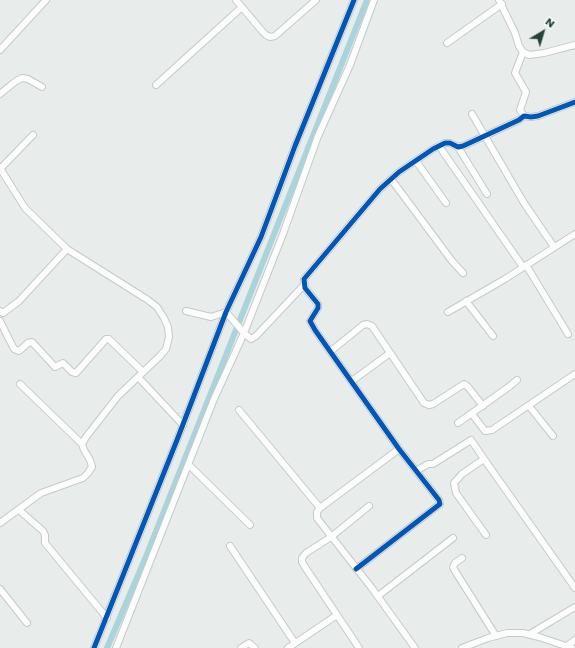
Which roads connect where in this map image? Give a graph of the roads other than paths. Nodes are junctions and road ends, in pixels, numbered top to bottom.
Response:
1 (46, 0) edge
2 (236, 0) edge
3 (316, 0) edge
4 (354, 0) edge
5 (374, 0) edge
6 (500, 2) edge
7 (242, 7) junction
8 (447, 43) dead end
9 (575, 45) edge
10 (0, 50) edge
11 (523, 52) junction
12 (156, 85) dead end
13 (42, 88) dead end
14 (0, 94) edge
15 (575, 102) edge
16 (472, 114) dead end
17 (524, 116) junction
18 (33, 135) dead end
19 (484, 137) junction
20 (439, 146) junction
21 (458, 147) junction
22 (416, 161) junction
23 (0, 168) edge
24 (391, 179) junction
25 (487, 194) dead end
26 (446, 203) dead end
27 (575, 234) edge
28 (554, 247) junction
29 (67, 249) junction
30 (525, 266) junction
31 (463, 273) dead end
32 (304, 285) junction
33 (466, 301) junction
34 (186, 311) dead end
35 (448, 312) dead end
36 (1, 313) edge
37 (227, 314) junction
38 (0, 321) edge
39 (242, 331) junction
40 (568, 334) dead end
41 (493, 336) dead end
42 (330, 351) junction
43 (390, 353) junction
44 (143, 372) junction
45 (575, 374) edge
46 (138, 377) junction
47 (517, 380) dead end
48 (352, 381) junction
49 (20, 384) dead end
50 (483, 406) junction
51 (529, 406) junction
52 (239, 410) dead end
53 (472, 414) junction
54 (458, 424) dead end
55 (183, 425) junction
56 (553, 436) dead end
57 (82, 444) junction
58 (399, 449) junction
59 (484, 459) junction
60 (189, 465) junction
61 (416, 472) junction
62 (369, 506) dead end
63 (320, 508) junction
64 (19, 510) junction
65 (0, 523) edge
66 (250, 524) dead end
67 (486, 535) dead end
68 (331, 537) junction
69 (453, 538) dead end
70 (230, 546) dead end
71 (462, 558) dead end
72 (356, 569) junction
73 (575, 588) edge
74 (0, 589) edge
75 (378, 596) junction
76 (575, 607) edge
77 (337, 615) junction
78 (107, 618) junction
79 (27, 622) dead end
80 (530, 634) junction
81 (496, 636) junction
82 (575, 640) edge
83 (295, 643) junction
84 (570, 647) edge
85 (94, 648) edge
86 (116, 648) edge
87 (241, 648) edge
88 (254, 648) edge
89 (288, 648) edge
90 (359, 648) edge
91 (415, 648) edge
92 (462, 648) edge

1 - 10 street
2 - 7 street
3 - 7 street
4 - 37 street
5 - 39 street
6 - 8 street
6 - 11 street
7 - 12 street
9 - 11 street
11 - 17 street
13 - 14 street
15 - 17 street
16 - 19 street
17 - 19 street
18 - 23 street
19 - 21 street
19 - 28 street
20 - 21 street
20 - 22 street
20 - 30 street
21 - 25 street
22 - 24 street
22 - 26 street
23 - 29 street
24 - 31 street
24 - 32 street
27 - 28 street
28 - 30 street
29 - 36 street
29 - 44 street
30 - 33 street
30 - 40 street
32 - 39 street
32 - 42 street
33 - 35 street
33 - 41 street
34 - 37 street
37 - 39 street
37 - 55 street
38 - 44 street
39 - 60 street
42 - 43 street
42 - 48 street
43 - 48 street
43 - 50 street
44 - 46 street
45 - 51 street
46 - 55 street
46 - 57 street
47 - 50 street
48 - 58 street
49 - 57 street
50 - 53 street
51 - 53 street
51 - 56 street
52 - 63 street
53 - 54 street
55 - 78 street
57 - 64 street
58 - 61 street
58 - 63 street
59 - 61 street
59 - 67 street
59 - 73 street
60 - 66 street
60 - 86 street
61 - 72 street
62 - 68 street
63 - 68 street
64 - 65 street
64 - 78 street
68 - 72 street
68 - 77 street
69 - 75 street
70 - 83 street
71 - 81 street
72 - 75 street
74 - 79 street
75 - 91 street
76 - 80 street
77 - 83 street
77 - 90 street
78 - 85 street
80 - 81 street
80 - 84 street
81 - 92 street
82 - 84 street
83 - 89 street
87 - 88 street

